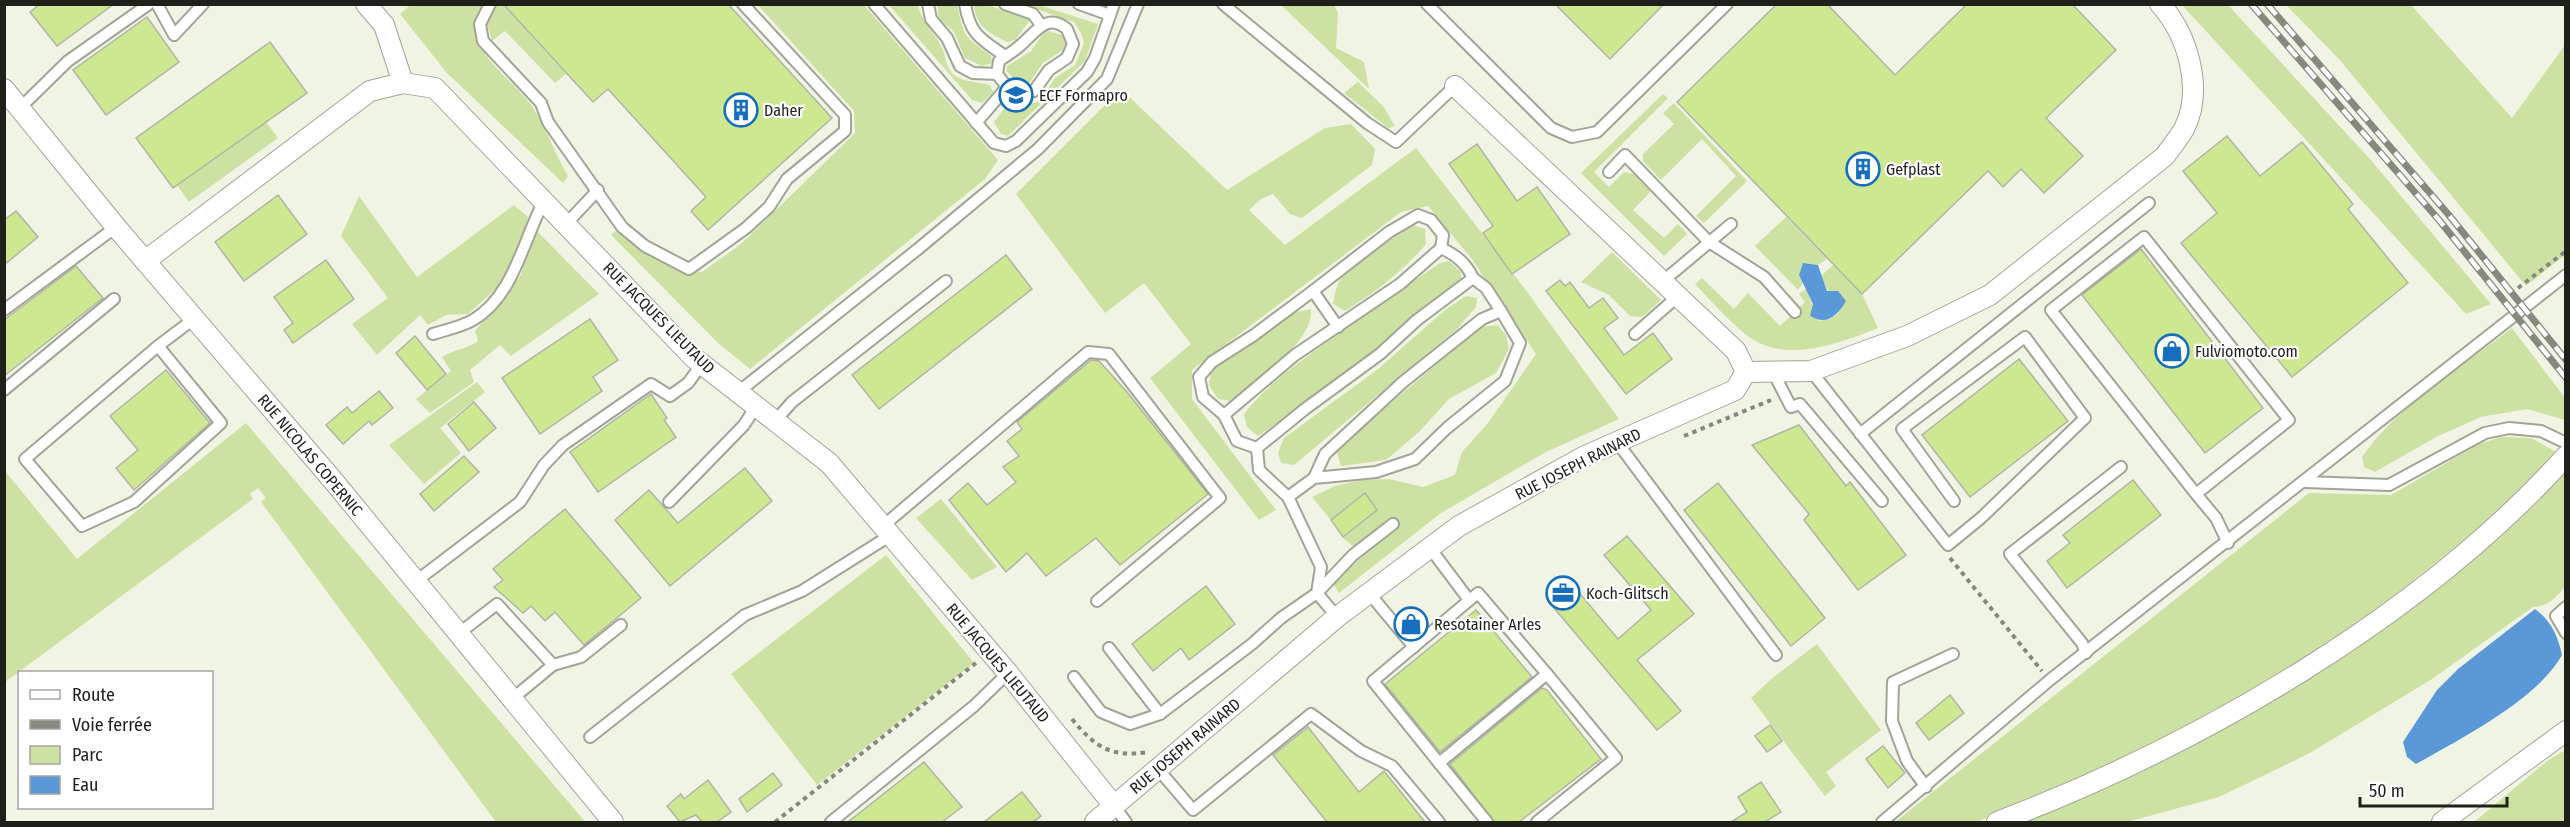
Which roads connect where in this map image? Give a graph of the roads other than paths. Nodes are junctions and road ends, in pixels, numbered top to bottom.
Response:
1 (149, 4) edge
2 (157, 4) edge
3 (203, 4) edge
4 (366, 4) edge
5 (490, 4) edge
6 (743, 4) edge
7 (874, 4) edge
8 (927, 4) edge
9 (965, 4) edge
10 (1005, 4) edge
11 (1079, 4) edge
12 (1138, 4) edge
13 (1223, 4) edge
14 (1427, 4) edge
15 (1727, 4) edge
16 (2160, 4) edge
17 (1112, 10) edge
18 (1041, 25) junction
19 (1005, 56) junction
20 (997, 74) junction
21 (403, 83) junction
22 (1455, 86) joint
23 (1007, 87) junction
24 (4, 89) edge
25 (20, 108) junction
26 (976, 123) junction
27 (1609, 172) dead end
28 (598, 190) junction
29 (544, 201) junction
30 (2150, 203) dead end
31 (566, 224) junction
32 (1731, 224) dead end
33 (116, 227) junction
34 (1709, 242) junction
35 (1441, 248) junction
36 (145, 261) junction
37 (2565, 275) edge
38 (1473, 278) junction
39 (946, 281) dead end
40 (1662, 282) junction
41 (1313, 291) junction
42 (1677, 297) junction
43 (114, 299) dead end
44 (4, 310) edge
45 (1501, 311) junction
46 (1795, 312) dead end
47 (195, 318) junction
48 (1338, 327) junction
49 (433, 334) dead end
50 (1635, 334) dead end
51 (158, 346) junction
52 (702, 364) junction
53 (1811, 371) junction
54 (1746, 372) junction
55 (1773, 372) junction
56 (4, 390) edge
57 (737, 393) junction
58 (756, 406) junction
59 (1224, 415) junction
60 (776, 421) junction
61 (1860, 434) junction
62 (1617, 442) junction
63 (2565, 444) edge
64 (1257, 448) junction
65 (2565, 456) edge
66 (2121, 467) dead end
67 (1314, 478) junction
68 (2305, 482) junction
69 (2196, 494) junction
70 (1288, 497) junction
71 (1882, 501) dead end
72 (1954, 501) dead end
73 (669, 502) dead end
74 (1393, 524) dead end
75 (887, 531) junction
76 (2228, 543) junction
77 (1430, 548) junction
78 (415, 582) junction
79 (1317, 593) junction
80 (1369, 593) junction
81 (1468, 600) junction
82 (1097, 601) dead end
83 (2565, 606) edge
84 (1337, 617) junction
85 (621, 625) dead end
86 (2565, 633) edge
87 (458, 634) junction
88 (1414, 647) junction
89 (1109, 648) dead end
90 (2086, 652) junction
91 (1953, 654) dead end
92 (1776, 655) dead end
93 (553, 665) junction
94 (1008, 673) junction
95 (1548, 674) junction
96 (1074, 677) dead end
97 (512, 699) junction
98 (1161, 714) junction
99 (2565, 731) edge
100 (590, 737) dead end
101 (1439, 763) junction
102 (1158, 769) junction
103 (1926, 787) junction
104 (1114, 806) junction
105 (614, 822) edge
106 (831, 822) edge
107 (1095, 822) edge
108 (1126, 822) edge
109 (1439, 822) edge
110 (1487, 822) edge
111 (1537, 822) edge
112 (1882, 822) edge
113 (1997, 822) edge
114 (2442, 822) edge

1 - 25 lane
2 - 3 lane
4 - 21 street
5 - 28 lane
6 - 28 lane
7 - 26 lane
8 - 20 lane
9 - 19 lane
10 - 18 lane
11 - 17 lane
12 - 57 lane
13 - 22 lane
14 - 15 lane
16 - 53 street
17 - 26 lane
18 - 19 lane
18 - 23 lane
19 - 20 lane
20 - 23 lane
21 - 29 street, RUE JACQUES LIEUTAUD
21 - 36 street, RUE JACQUES LIEUTAUD
22 - 40 street
23 - 26 lane
24 - 25 street, RUE NICOLAS COPERNIC
25 - 33 street, RUE NICOLAS COPERNIC
27 - 34 lane
28 - 31 lane
29 - 31 street, RUE JACQUES LIEUTAUD
29 - 49 lane
30 - 61 lane
31 - 52 street, RUE JACQUES LIEUTAUD
32 - 34 lane
33 - 36 street, RUE NICOLAS COPERNIC
33 - 44 lane
34 - 40 lane
34 - 46 lane
35 - 38 lane
35 - 41 lane
35 - 48 lane
36 - 47 street, RUE NICOLAS COPERNIC
37 - 68 lane
38 - 45 lane
38 - 64 lane
39 - 60 lane
40 - 42 street
41 - 48 lane
41 - 59 lane
42 - 50 lane
42 - 54 street
43 - 56 lane
45 - 67 lane
45 - 67 lane
47 - 51 lane
47 - 78 street, RUE NICOLAS COPERNIC
48 - 59 lane
51 - 51 lane
52 - 57 street, RUE JACQUES LIEUTAUD
52 - 78 lane
53 - 55 street
53 - 61 lane
54 - 55 street
54 - 62 street, RUE JOSEPH RAINARD
55 - 71 lane
57 - 58 street, RUE JACQUES LIEUTAUD
58 - 60 street, RUE JACQUES LIEUTAUD
58 - 73 lane
59 - 64 lane
60 - 75 street, RUE JACQUES LIEUTAUD
61 - 72 lane
62 - 77 street, RUE JOSEPH RAINARD
62 - 92 lane
63 - 68 lane
64 - 70 lane
65 - 113 street
66 - 90 lane
67 - 70 lane
68 - 76 lane
69 - 69 lane
69 - 76 lane
70 - 79 lane
74 - 79 lane
75 - 82 lane
75 - 94 street, RUE JACQUES LIEUTAUD
75 - 100 lane
76 - 90 lane
77 - 80 street, RUE JOSEPH RAINARD
77 - 81 lane
78 - 87 street, RUE NICOLAS COPERNIC
79 - 84 lane
79 - 98 lane
80 - 84 street, RUE JOSEPH RAINARD
80 - 88 lane
81 - 88 lane
81 - 95 lane
83 - 86 lane
84 - 102 street, RUE JOSEPH RAINARD
85 - 93 lane
87 - 93 lane
87 - 97 street, RUE NICOLAS COPERNIC
88 - 101 lane
89 - 98 lane
90 - 103 lane
91 - 103 lane
93 - 97 lane
94 - 104 street, RUE JACQUES LIEUTAUD
94 - 106 lane
95 - 101 lane
95 - 111 lane
96 - 98 lane
97 - 105 street, RUE NICOLAS COPERNIC
99 - 114 street
101 - 110 lane
102 - 104 street, RUE JOSEPH RAINARD
102 - 109 lane
103 - 112 lane
104 - 107 street, RUE JOSEPH RAINARD
104 - 108 lane

